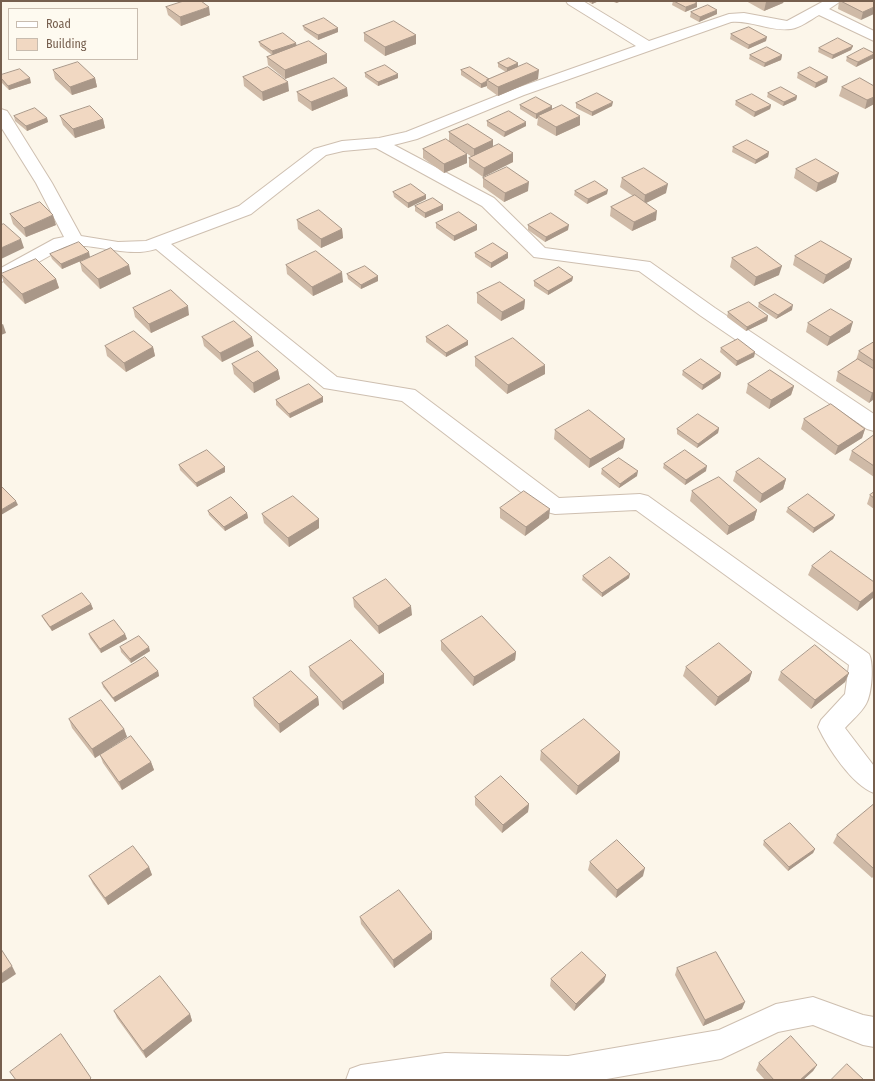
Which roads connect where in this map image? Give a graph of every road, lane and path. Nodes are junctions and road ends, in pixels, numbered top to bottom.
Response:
1 (573, 1) edge
2 (834, 1) edge
3 (820, 10) junction
4 (874, 37) edge
5 (647, 46) junction
6 (1, 114) edge
7 (6, 131) edge
8 (379, 143) junction
9 (74, 240) junction
10 (158, 242) junction
11 (1, 276) edge
12 (874, 424) edge
13 (874, 782) edge
14 (874, 1032) edge
15 (362, 1080) edge

1 - 5 street
2 - 3 street
3 - 4 street
3 - 5 street
5 - 8 street
6 - 7 street
7 - 9 street
8 - 10 street
8 - 12 street
9 - 10 street
9 - 11 street
10 - 13 street
14 - 15 street

